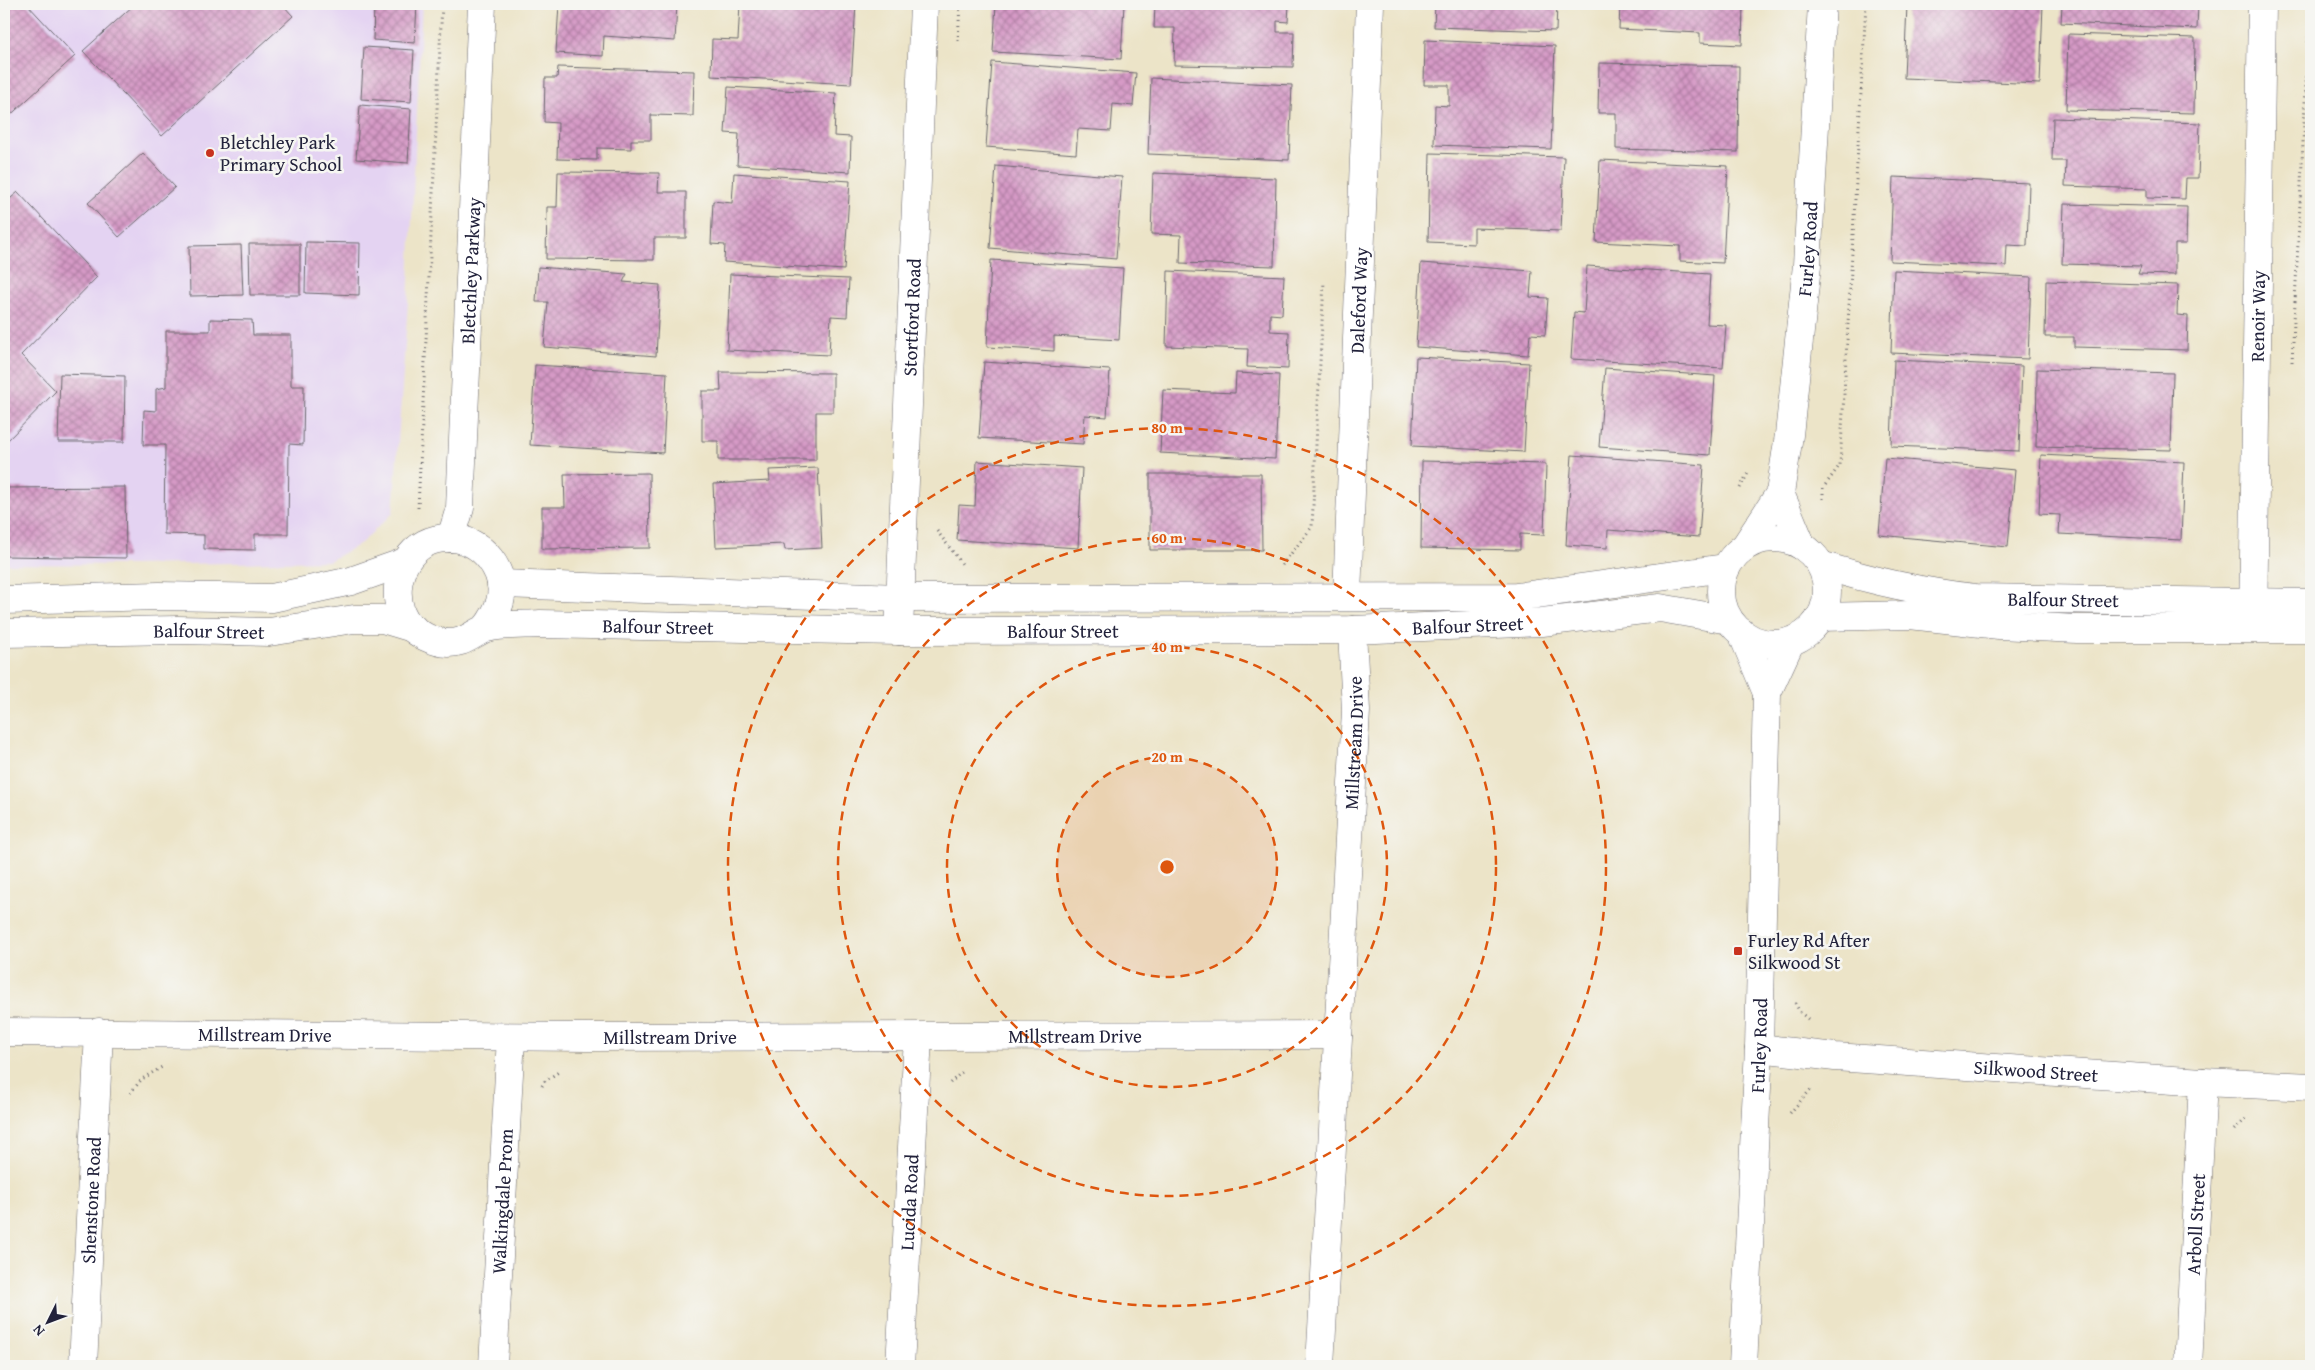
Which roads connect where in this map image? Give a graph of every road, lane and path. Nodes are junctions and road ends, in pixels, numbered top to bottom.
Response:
1 (442, 4) edge
2 (482, 4) edge
3 (924, 4) edge
4 (1370, 4) edge
5 (1822, 4) edge
6 (1866, 4) edge
7 (2262, 4) edge
8 (2310, 4) edge
9 (1324, 280) dead end
10 (2292, 369) dead end
11 (1780, 493) junction
12 (1822, 499) dead end
13 (418, 508) dead end
14 (451, 538) junction
15 (1746, 545) junction
16 (1811, 555) junction
17 (405, 562) junction
18 (1282, 565) dead end
19 (1725, 568) junction
20 (501, 584) junction
21 (1347, 596) junction
22 (1130, 597) junction
23 (900, 598) junction
24 (4, 600) edge
25 (2311, 603) edge
26 (2254, 615) junction
27 (1820, 617) junction
28 (1736, 627) junction
29 (412, 628) junction
30 (486, 628) junction
31 (2311, 629) edge
32 (1130, 630) junction
33 (1352, 630) junction
34 (899, 631) junction
35 (4, 633) edge
36 (1791, 641) junction
37 (1767, 693) junction
38 (1790, 996) dead end
39 (4, 1032) edge
40 (99, 1032) junction
41 (183, 1033) junction
42 (1338, 1035) junction
43 (511, 1037) junction
44 (918, 1038) junction
45 (1759, 1048) junction
46 (1835, 1057) junction
47 (2203, 1082) junction
48 (2311, 1087) edge
49 (127, 1097) dead end
50 (2250, 1116) dead end
51 (2232, 1133) dead end
52 (83, 1366) edge
53 (493, 1366) edge
54 (900, 1366) edge
55 (1320, 1366) edge
56 (1743, 1366) edge
57 (2188, 1366) edge

1 - 13 path
2 - 14 street, Bletchley Parkway
3 - 23 street, Stortford Road
4 - 21 street, Daleford Way
5 - 11 street, Furley Road
6 - 12 path
7 - 26 street, Renoir Way
8 - 10 path
9 - 18 path
11 - 15 street, Furley Road
11 - 16 street
14 - 17 street, Balfour Street
14 - 20 street
15 - 16 street, Balfour Street
15 - 19 street, Balfour Street
16 - 26 street, Balfour Street
16 - 27 street
17 - 24 street, Balfour Street
17 - 29 street
19 - 21 street, Balfour Street
19 - 28 street
20 - 23 street, Balfour Street
20 - 30 street
21 - 22 street, Balfour Street
22 - 23 street, Balfour Street
22 - 32 street
23 - 34 street, Stortford Road
25 - 26 street, Balfour Street
26 - 27 street, Balfour Street
26 - 31 street, Balfour Street
27 - 36 street, Balfour Street
28 - 33 street, Balfour Street
28 - 36 street, Balfour Street
28 - 37 street, Furley Road
29 - 30 street, Balfour Street
29 - 35 street, Balfour Street
30 - 34 street, Balfour Street
32 - 33 street, Balfour Street
32 - 34 street, Balfour Street
33 - 42 street, Millstream Drive
36 - 37 street, Furley Road
37 - 45 street, Furley Road
38 - 46 path
39 - 40 street, Millstream Drive
40 - 41 street, Millstream Drive
40 - 52 street, Shenstone Road
41 - 43 street, Millstream Drive
41 - 49 path
42 - 44 street, Millstream Drive
42 - 55 street, Millstream Drive
43 - 44 street, Millstream Drive
43 - 53 street, Walkingdale Prom
44 - 54 street, Lucida Road
45 - 46 street, Silkwood Street
45 - 56 street, Furley Road
46 - 47 street, Silkwood Street
47 - 48 street, Silkwood Street
47 - 57 street, Arboll Street
50 - 51 path

